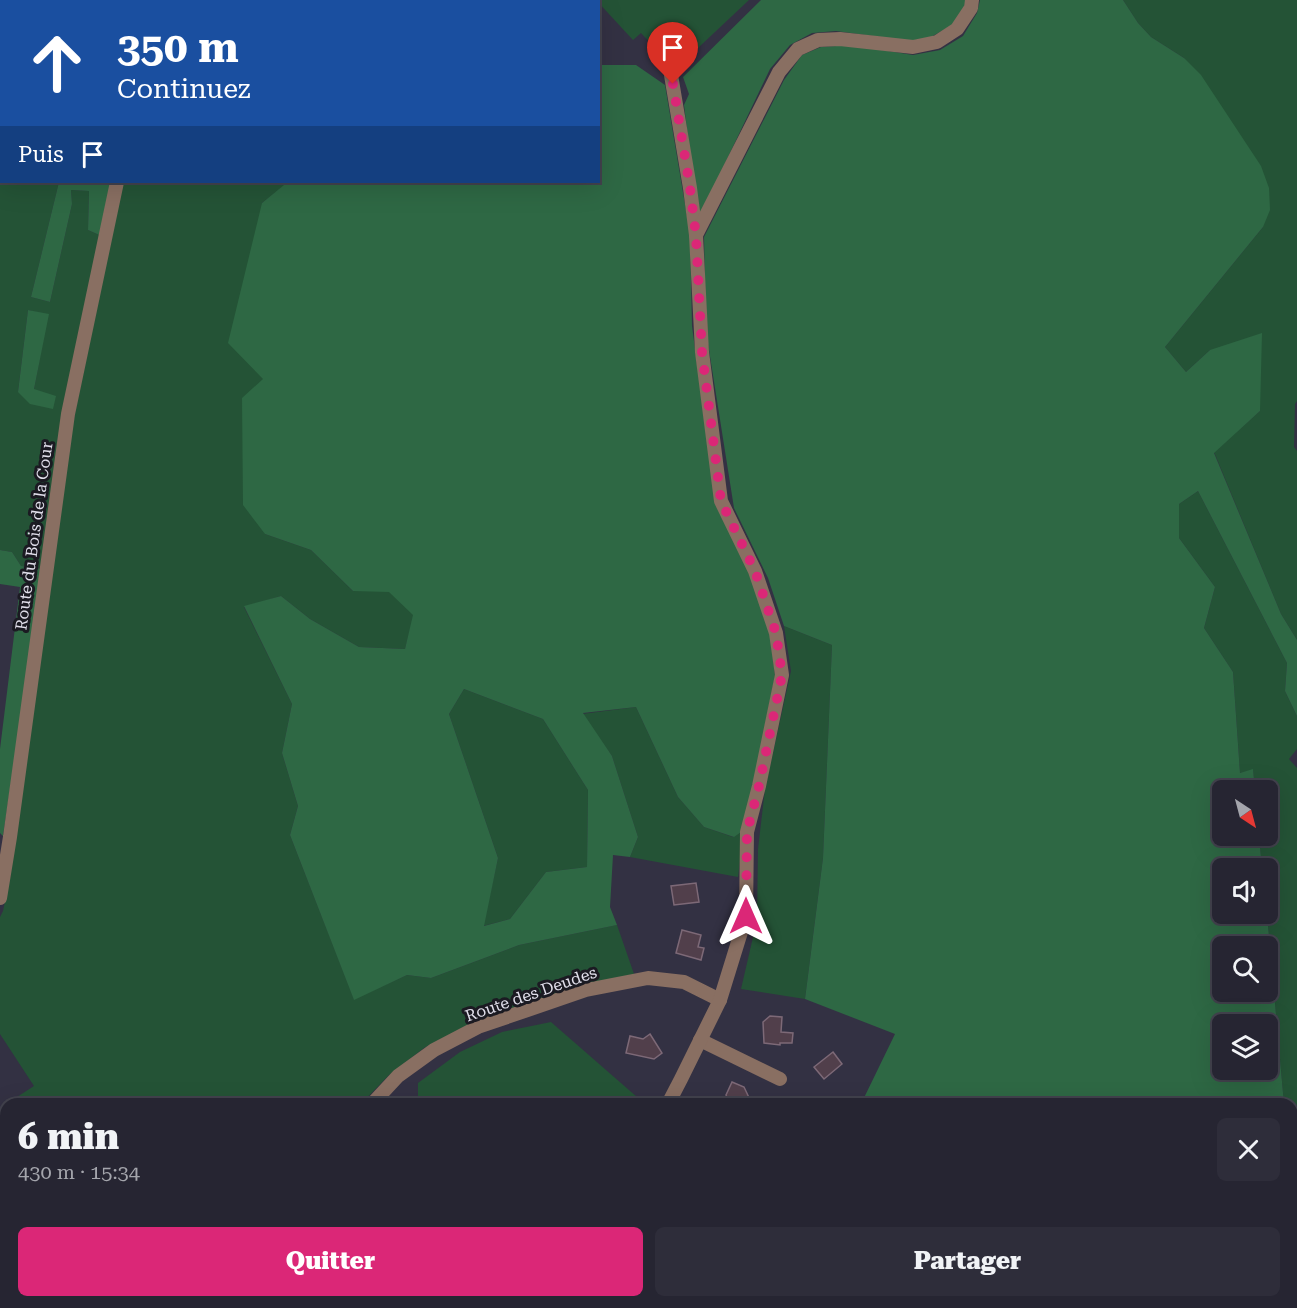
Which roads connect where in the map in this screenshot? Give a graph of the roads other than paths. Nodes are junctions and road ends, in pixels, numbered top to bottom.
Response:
1 (972, 0) edge
2 (669, 63) dead end
3 (117, 183) edge
4 (696, 236) junction
5 (0, 898) edge
6 (720, 1000) junction
7 (700, 1040) junction
8 (780, 1079) dead end
9 (378, 1098) edge
10 (671, 1098) edge

1 - 4 street
2 - 4 street
3 - 5 street, Route du Bois de la Cour
4 - 6 street
6 - 7 street
6 - 9 street, Route des Deudes
7 - 8 street
7 - 10 street

